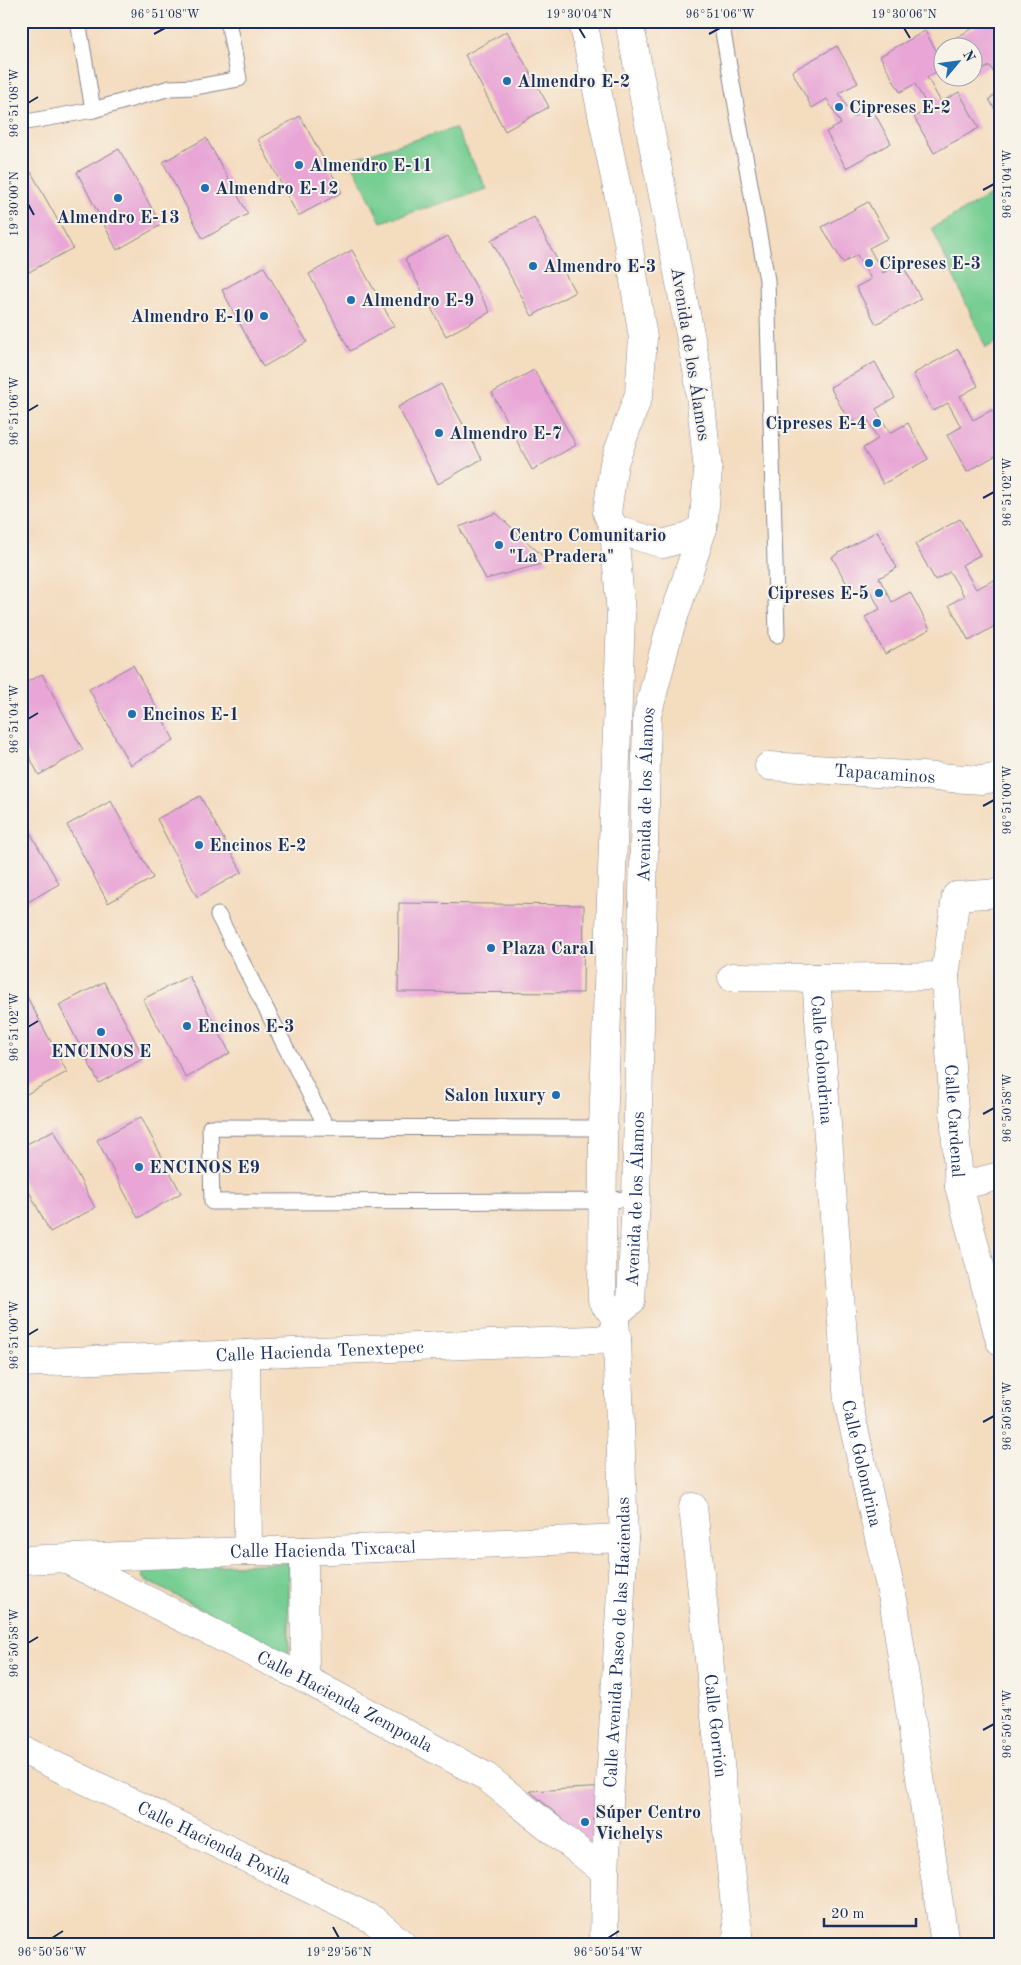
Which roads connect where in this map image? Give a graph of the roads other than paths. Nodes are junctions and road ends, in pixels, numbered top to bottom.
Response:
1 (78, 21) edge
2 (228, 21) edge
3 (583, 21) edge
4 (629, 21) edge
5 (721, 21) edge
6 (93, 110) junction
7 (21, 123) edge
8 (703, 528) junction
9 (614, 529) junction
10 (777, 635) dead end
11 (769, 766) dead end
12 (1000, 777) edge
13 (1000, 893) edge
14 (218, 916) dead end
15 (945, 976) junction
16 (732, 977) dead end
17 (816, 978) junction
18 (326, 1126) junction
19 (603, 1128) junction
20 (1000, 1176) edge
21 (959, 1186) junction
22 (636, 1198) junction
23 (602, 1201) junction
24 (616, 1327) junction
25 (1000, 1341) edge
26 (246, 1354) junction
27 (21, 1363) edge
28 (693, 1507) dead end
29 (624, 1538) junction
30 (248, 1551) junction
31 (304, 1551) junction
32 (21, 1560) edge
33 (65, 1560) junction
34 (305, 1679) junction
35 (21, 1749) edge
36 (605, 1872) junction
37 (402, 1944) edge
38 (604, 1944) edge
39 (739, 1944) edge
40 (945, 1944) edge

1 - 6 lane
2 - 6 lane
3 - 9 street, Avenida de los Álamos
4 - 8 street, Avenida de los Álamos
5 - 10 lane
6 - 7 lane
8 - 9 street
8 - 22 street, Avenida de los Álamos
9 - 19 street, Avenida de los Álamos
11 - 12 street, Tapacaminos
13 - 15 street, Calle Cardenal
14 - 18 lane
15 - 17 street
15 - 21 street, Calle Cardenal
16 - 17 street
17 - 40 street, Calle Golondrina
18 - 19 lane
18 - 23 lane
19 - 23 street, Avenida de los Álamos
20 - 21 street
21 - 25 street, Calle Cardenal
22 - 23 lane
22 - 24 street, Avenida de los Álamos
23 - 24 street, Avenida de los Álamos
24 - 26 street, Calle Hacienda Tenextepec
24 - 29 street, Calle Avenida Paseo de las Haciendas
26 - 27 street, Calle Hacienda Tenextepec
26 - 30 street
28 - 39 street, Calle Gorrión
29 - 31 street, Calle Hacienda Tixcacal
29 - 36 street, Calle Avenida Paseo de las Haciendas
30 - 31 street, Calle Hacienda Tixcacal
30 - 33 street, Calle Hacienda Tixcacal
31 - 34 street
32 - 33 street, Calle Hacienda Tixcacal
33 - 34 street, Calle Hacienda Zempoala
34 - 36 street, Calle Hacienda Zempoala
35 - 37 street, Calle Hacienda Poxila
36 - 38 street, Calle Avenida Paseo de las Haciendas

